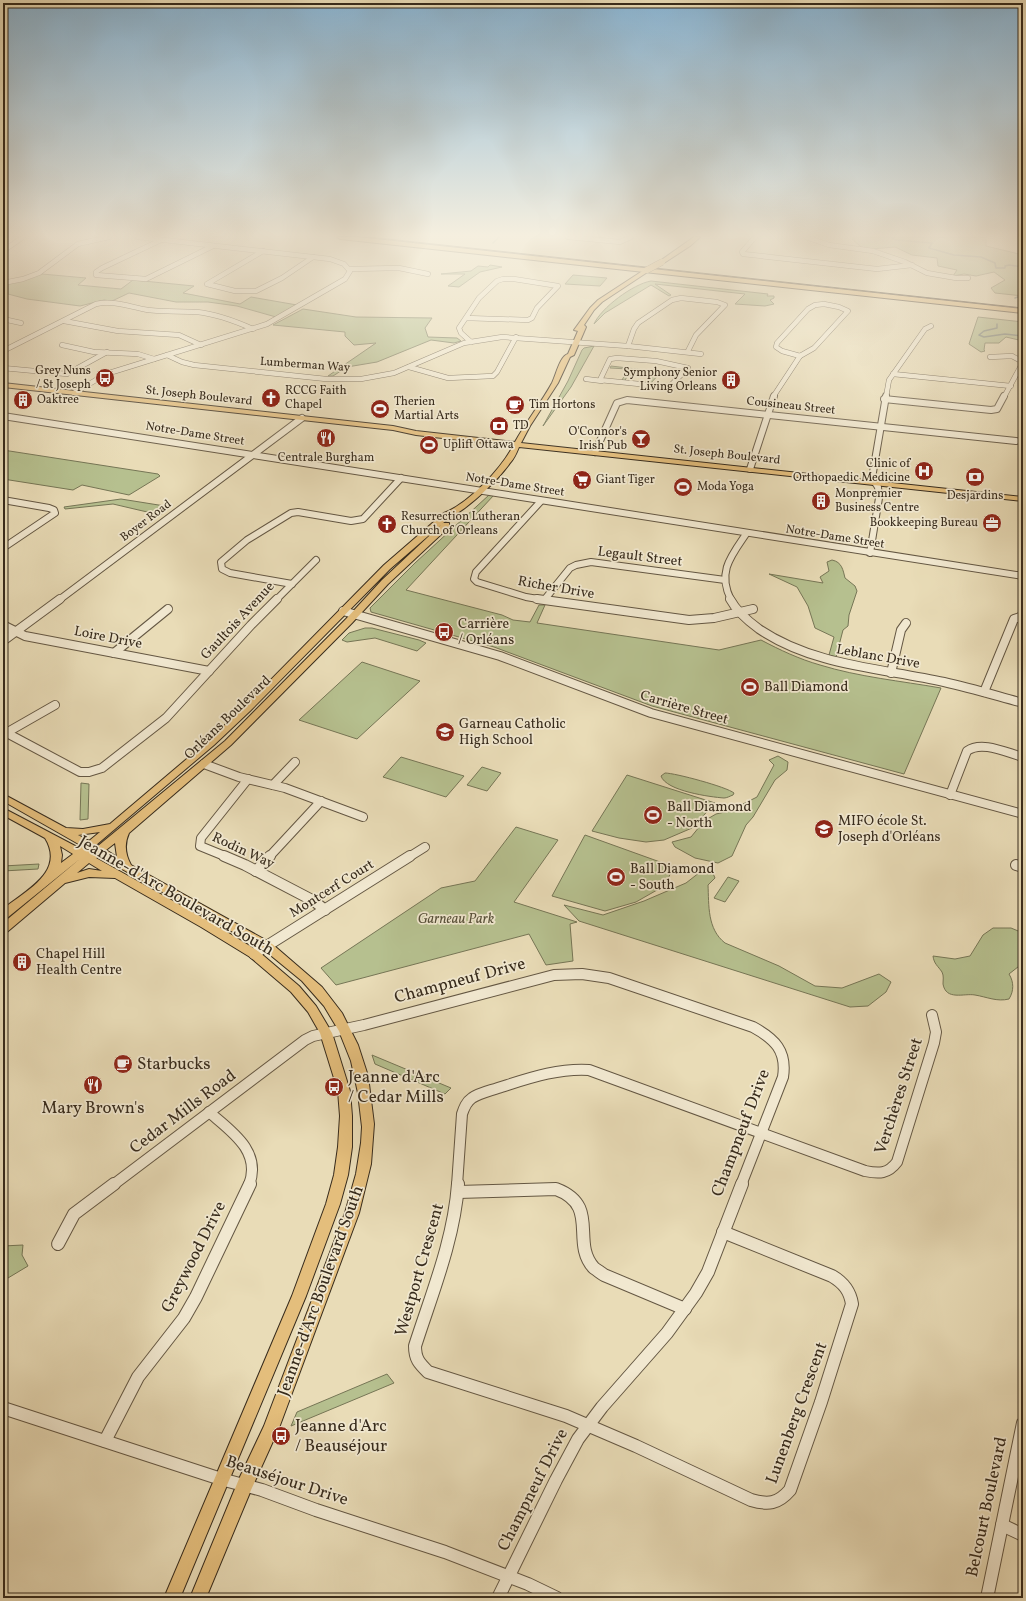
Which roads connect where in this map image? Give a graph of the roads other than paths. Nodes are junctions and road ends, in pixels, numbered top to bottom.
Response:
1 (81, 312) edge
2 (176, 312) edge
3 (289, 312) edge
4 (471, 312) edge
5 (535, 312) edge
6 (590, 312) edge
7 (655, 312) edge
8 (719, 312) edge
9 (805, 312) edge
10 (847, 312) edge
11 (466, 318) junction
12 (3, 319) edge
13 (64, 321) junction
14 (21, 323) dead end
15 (930, 326) dead end
16 (253, 329) junction
17 (516, 338) junction
18 (471, 342) junction
19 (574, 342) junction
20 (62, 345) dead end
21 (201, 345) junction
22 (618, 345) junction
23 (628, 346) junction
24 (660, 349) junction
25 (3, 351) edge
26 (688, 351) junction
27 (107, 352) junction
28 (701, 354) dead end
29 (167, 355) junction
30 (800, 356) junction
31 (990, 357) dead end
32 (612, 358) junction
33 (154, 359) junction
34 (656, 361) junction
35 (1023, 362) edge
36 (409, 367) junction
37 (3, 368) edge
38 (893, 374) junction
39 (586, 379) dead end
40 (602, 381) junction
41 (3, 385) edge
42 (1011, 386) junction
43 (74, 393) junction
44 (884, 399) junction
45 (767, 415) junction
46 (3, 416) edge
47 (302, 418) junction
48 (880, 426) junction
49 (1016, 441) dead end
50 (519, 442) junction
51 (595, 452) junction
52 (254, 454) junction
53 (750, 469) junction
54 (402, 478) junction
55 (875, 483) junction
56 (479, 491) junction
57 (1023, 499) edge
58 (3, 500) edge
59 (541, 501) junction
60 (457, 511) junction
61 (746, 534) junction
62 (3, 541) edge
63 (12, 542) junction
64 (3, 548) edge
65 (870, 553) junction
66 (316, 560) dead end
67 (1023, 576) edge
68 (725, 580) junction
69 (292, 584) junction
70 (545, 600) junction
71 (168, 609) dead end
72 (753, 609) dead end
73 (343, 611) junction
74 (739, 613) junction
75 (354, 614) junction
76 (1023, 616) edge
77 (906, 623) dead end
78 (3, 625) edge
79 (17, 631) junction
80 (3, 641) edge
81 (114, 653) junction
82 (209, 671) junction
83 (891, 673) junction
84 (984, 692) junction
85 (1023, 703) edge
86 (54, 705) dead end
87 (5, 732) edge
88 (1023, 757) edge
89 (295, 762) dead end
90 (204, 764) junction
91 (248, 779) junction
92 (273, 785) junction
93 (950, 795) junction
94 (3, 797) edge
95 (321, 801) junction
96 (3, 811) edge
97 (1023, 814) edge
98 (363, 817) dead end
99 (59, 828) junction
100 (120, 828) junction
101 (49, 836) junction
102 (425, 847) dead end
103 (94, 848) junction
104 (84, 856) junction
105 (129, 868) junction
106 (256, 870) junction
107 (121, 877) junction
108 (54, 880) junction
109 (325, 910) junction
110 (3, 915) edge
111 (3, 929) edge
112 (267, 946) junction
113 (254, 954) junction
114 (932, 1015) dead end
115 (345, 1029) junction
116 (326, 1033) junction
117 (209, 1112) junction
118 (761, 1134) junction
119 (458, 1192) junction
120 (722, 1232) junction
121 (58, 1244) dead end
122 (685, 1309) junction
123 (3, 1408) edge
124 (1023, 1423) edge
125 (587, 1426) junction
126 (105, 1441) junction
127 (221, 1479) junction
128 (245, 1485) junction
129 (1002, 1525) junction
130 (1023, 1535) edge
131 (509, 1576) junction
132 (172, 1598) edge
133 (198, 1598) edge
134 (498, 1598) edge
135 (557, 1598) edge
136 (987, 1598) edge

1 - 13 street
2 - 16 street
3 - 16 street
4 - 11 street
5 - 11 street
6 - 19 main road, Orléans Boulevard, bridge
7 - 23 street
8 - 26 street
9 - 30 street
10 - 30 street
11 - 18 street
12 - 14 street
13 - 21 street
13 - 25 street
15 - 38 street
16 - 21 street
17 - 18 street, Lumberman Way
17 - 19 street, Lumberman Way
17 - 36 street
18 - 36 street, Lumberman Way
19 - 22 street, Lumberman Way
19 - 50 main road, Orléans Boulevard
20 - 27 street
21 - 29 street
22 - 23 street, Lumberman Way
22 - 32 street
23 - 24 street, Lumberman Way
24 - 26 street, Lumberman Way
24 - 34 street
26 - 28 street, Lumberman Way
27 - 33 street
27 - 37 street
29 - 33 street
29 - 36 street, Lumberman Way
30 - 45 street
31 - 35 street
32 - 34 street
32 - 40 street
33 - 43 street
34 - 40 street
35 - 42 street
38 - 42 street
38 - 44 street
39 - 40 street
41 - 43 main road, St. Joseph Boulevard
42 - 44 street
43 - 47 main road, St. Joseph Boulevard
44 - 48 street
45 - 48 street, Cousineau Street
45 - 51 street, Cousineau Street
45 - 53 street
46 - 52 street, Notre-Dame Street
47 - 50 main road, St. Joseph Boulevard
47 - 52 street, Boyer Road
48 - 49 street, Cousineau Street
48 - 55 street
50 - 51 main road, St. Joseph Boulevard
50 - 56 main road, Orléans Boulevard
51 - 53 main road, St. Joseph Boulevard
52 - 54 street, Notre-Dame Street
52 - 79 street, Boyer Road
53 - 55 main road, St. Joseph Boulevard
54 - 56 street, Notre-Dame Street
54 - 69 street, Gaultois Avenue
55 - 57 main road, St. Joseph Boulevard
55 - 65 street
56 - 59 street, Notre-Dame Street
56 - 60 main road, Orléans Boulevard
58 - 63 street
59 - 61 street, Notre-Dame Street
59 - 70 street, Richer Drive
60 - 73 main road, Orléans Boulevard
60 - 75 main road, Orléans Boulevard
61 - 65 street, Notre-Dame Street
61 - 68 street, Leblanc Drive
62 - 63 street
63 - 64 street
65 - 67 street, Notre-Dame Street
66 - 69 street
68 - 70 street, Legault Street
68 - 74 street, Leblanc Drive
69 - 82 street, Gaultois Avenue
70 - 74 street, Richer Drive
71 - 81 street
72 - 74 street
73 - 75 street, Carrière Street
73 - 100 main road, Orléans Boulevard
74 - 83 street, Leblanc Drive
75 - 90 main road, Orléans Boulevard
75 - 93 street, Carrière Street
76 - 84 street
77 - 83 street
78 - 79 street, Loire Drive
79 - 80 street, Boyer Road
79 - 81 street, Loire Drive
81 - 82 street, Loire Drive
82 - 87 street, Gaultois Avenue
83 - 84 street, Leblanc Drive
84 - 85 street, Leblanc Drive
86 - 87 street
88 - 93 street
89 - 92 street
90 - 91 street
90 - 100 main road, Orléans Boulevard
91 - 92 street
91 - 106 street, Rodin Way
92 - 95 street
93 - 97 street, Carrière Street
94 - 99 main road, Jeanne-d'Arc Boulevard South
95 - 98 street
95 - 106 street
96 - 101 main road, Jeanne-d'Arc Boulevard South
99 - 100 main road
99 - 103 main road, Jeanne-d'Arc Boulevard South
100 - 103 main road, Orléans Boulevard
100 - 105 main road
101 - 104 main road, Jeanne-d'Arc Boulevard South
101 - 108 main road
102 - 109 street, Montcerf Court
103 - 104 main road, Orléans Boulevard
103 - 105 main road, Jeanne-d'Arc Boulevard South
104 - 107 main road, Jeanne-d'Arc Boulevard South
104 - 108 main road, Orléans Boulevard
105 - 112 main road, Jeanne-d'Arc Boulevard South
106 - 109 street, Rodin Way
107 - 108 main road
107 - 113 main road, Jeanne-d'Arc Boulevard South
108 - 110 main road, Orléans Boulevard
108 - 111 main road, Orléans Boulevard
109 - 112 street, Montcerf Court
112 - 113 street, Montcerf Court
112 - 115 main road, Jeanne-d'Arc Boulevard South
113 - 116 main road, Jeanne-d'Arc Boulevard South
114 - 118 street, Verchères Street
115 - 116 street, Cedar Mills Road
115 - 118 street, Champneuf Drive
115 - 128 main road, Jeanne-d'Arc Boulevard South
116 - 117 street, Cedar Mills Road
116 - 127 main road, Jeanne-d'Arc Boulevard South
117 - 121 street, Cedar Mills Road
117 - 126 street, Greywood Drive
118 - 119 street, Westport Crescent
118 - 120 street, Champneuf Drive
119 - 122 street
119 - 125 street, Westport Crescent
120 - 122 street, Champneuf Drive
120 - 125 street, Lunenberg Crescent
122 - 125 street, Champneuf Drive
123 - 126 street, Beauséjour Drive
124 - 129 street, Belcourt Boulevard
125 - 131 street, Champneuf Drive
126 - 127 street, Beauséjour Drive
127 - 128 street, Beauséjour Drive
127 - 132 main road, Jeanne-d'Arc Boulevard South
128 - 131 street, Beauséjour Drive
128 - 133 main road, Jeanne-d'Arc Boulevard South
129 - 130 street
129 - 136 street, Belcourt Boulevard
131 - 134 street, Champneuf Drive
131 - 135 street, Beauséjour Drive

